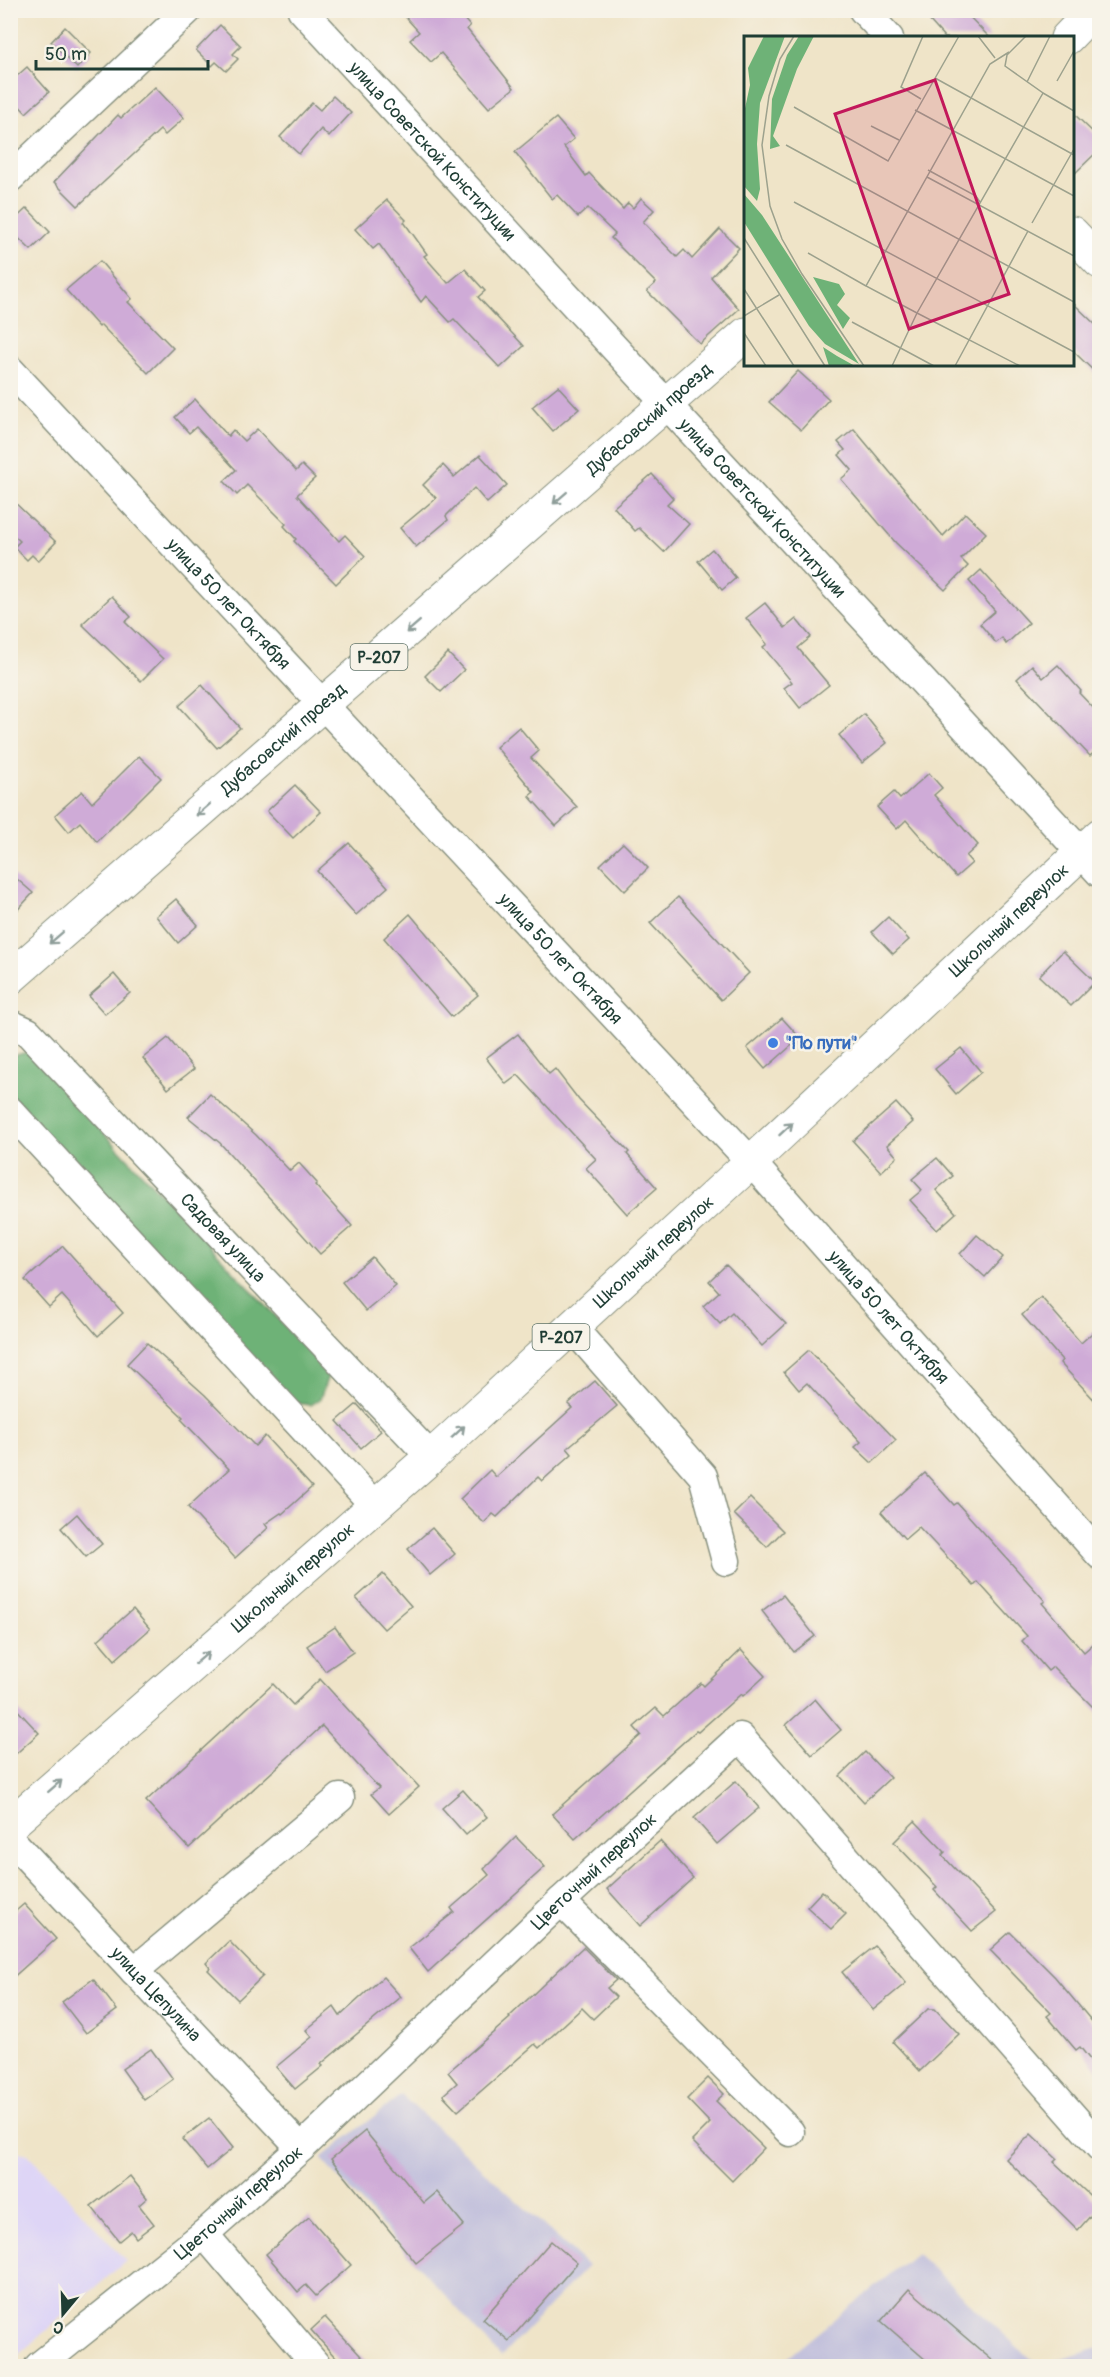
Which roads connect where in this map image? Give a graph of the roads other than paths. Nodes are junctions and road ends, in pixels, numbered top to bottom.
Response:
1 (188, 10) edge
2 (302, 10) edge
3 (862, 10) edge
4 (1094, 10) edge
5 (887, 36) edge
6 (1069, 36) edge
7 (10, 178) edge
8 (1074, 235) edge
9 (1100, 262) edge
10 (744, 336) edge
11 (10, 370) edge
12 (667, 404) junction
13 (326, 704) junction
14 (1093, 853) edge
15 (10, 978) edge
16 (10, 1024) edge
17 (10, 1111) edge
18 (752, 1162) junction
19 (572, 1327) junction
20 (430, 1457) junction
21 (376, 1507) junction
22 (1100, 1555) edge
23 (726, 1561) dead end
24 (340, 1798) dead end
25 (10, 1825) edge
26 (10, 1839) edge
27 (561, 1900) junction
28 (134, 1971) junction
29 (790, 2132) dead end
30 (1100, 2147) edge
31 (301, 2148) junction
32 (204, 2234) junction
33 (39, 2367) edge
34 (317, 2367) edge

1 - 7 street
2 - 12 street, улица Советской Конституции
3 - 5 street
4 - 6 main road
8 - 9 main road
10 - 12 main road, Дубасовский проезд / Р-207
11 - 13 street, улица 50 лет Октября
12 -> 13 main road, Дубасовский проезд / Р-207
12 - 14 street, улица Советской Конституции
13 -> 15 main road, Дубасовский проезд / Р-207
13 - 18 street, улица 50 лет Октября
18 -> 14 main road, Школьный переулок / Р-207
16 - 20 street, Садовая улица
17 - 21 street
18 - 19 main road, Школьный переулок / Р-207
18 - 22 street, улица 50 лет Октября
20 -> 19 main road, Школьный переулок / Р-207
19 - 23 street
20 - 21 main road, Школьный переулок / Р-207
25 -> 21 main road, Школьный переулок / Р-207
24 - 28 street
26 - 28 street, улица Цепулина
27 - 29 street
27 - 30 street, Цветочный переулок
27 - 31 street, Цветочный переулок
28 - 31 street, улица Цепулина
31 - 32 street, Цветочный переулок
32 - 33 street, Цветочный переулок
32 - 34 street

